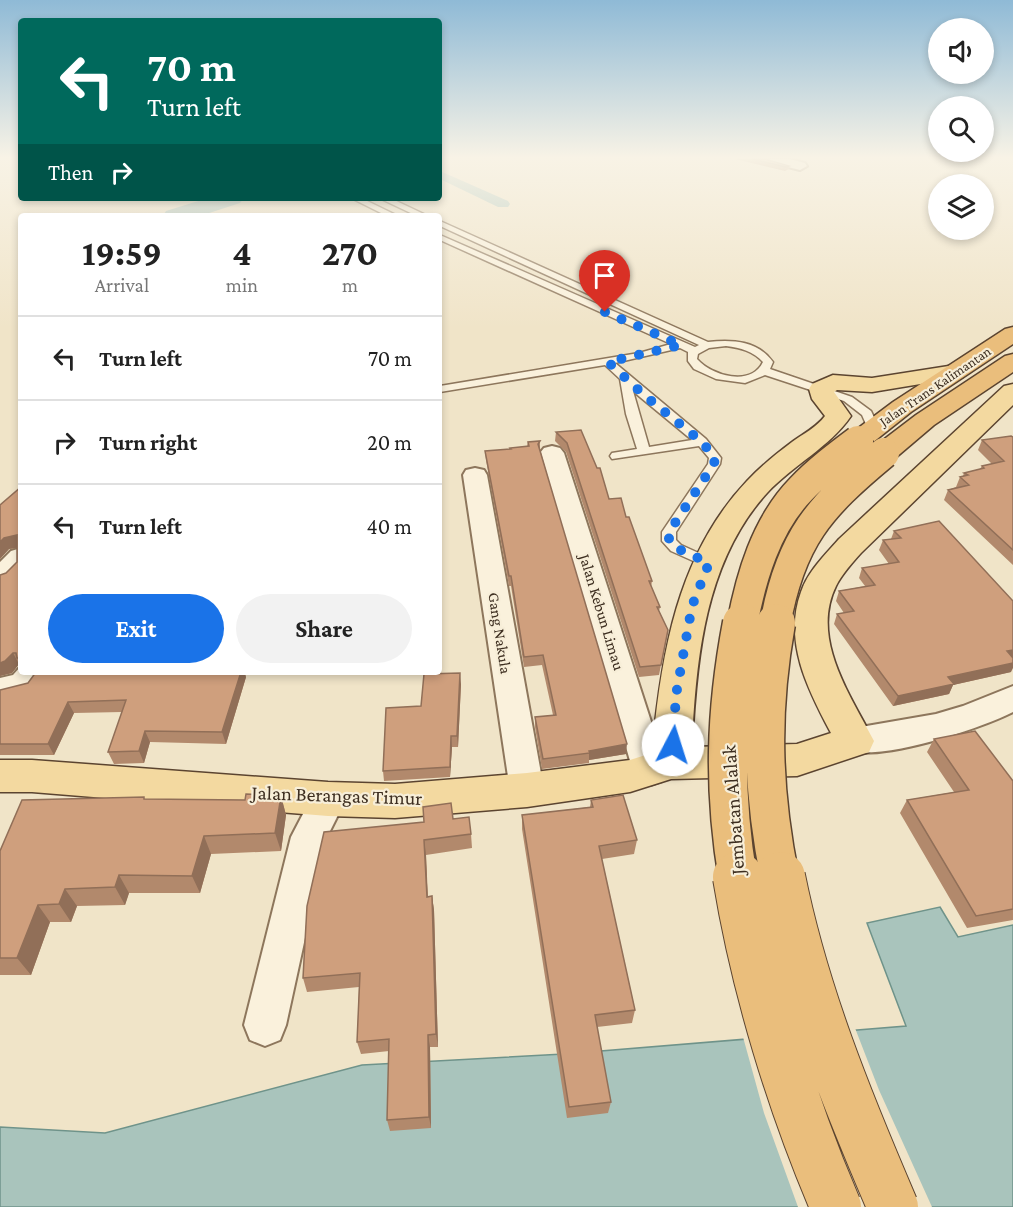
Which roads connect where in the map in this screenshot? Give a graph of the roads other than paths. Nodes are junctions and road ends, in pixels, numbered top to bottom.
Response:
1 (442, 224) edge
2 (442, 238) edge
3 (1013, 334) edge
4 (681, 345) junction
5 (707, 345) junction
6 (695, 351) junction
7 (1013, 361) edge
8 (608, 362) junction
9 (764, 371) junction
10 (955, 372) junction
11 (626, 379) junction
12 (442, 389) edge
13 (821, 389) junction
14 (1013, 391) edge
15 (872, 441) junction
16 (702, 442) junction
17 (644, 451) junction
18 (552, 453) dead end
19 (616, 456) dead end
20 (475, 475) dead end
21 (18, 560) edge
22 (709, 563) junction
23 (0, 577) edge
24 (31, 675) edge
25 (0, 690) edge
26 (1013, 698) edge
27 (855, 741) junction
28 (660, 767) junction
29 (11, 780) edge
30 (527, 790) junction
31 (328, 799) junction
32 (265, 1025) dead end
33 (836, 1207) edge
34 (893, 1207) edge

1 - 5 lane
2 - 4 lane
3 - 10 highway, Jalan Trans Kalimantan
4 - 6 lane
4 - 8 lane
5 - 6 lane
5 - 9 lane
6 - 9 lane
7 - 15 highway, Jalan Trans Kalimantan
8 - 11 lane
8 - 12 lane
9 - 13 lane
10 - 13 main road
10 - 15 highway, Jalan Trans Kalimantan
11 - 16 lane
11 - 17 lane
13 - 15 lane
13 - 22 main road
14 - 27 main road
15 - 33 highway, Jembatan Alalak, bridge
15 - 34 highway, Jembatan Alalak, bridge
16 - 17 lane
16 - 22 lane
17 - 19 lane
18 - 28 street, Jalan Kebun Limau
20 - 30 street, Gang Nakula
21 - 23 street
22 - 28 main road
24 - 25 street
26 - 27 street
27 - 28 main road, Jalan Berangas Timur
28 - 30 main road, Jalan Berangas Timur
29 - 31 main road, Jalan Berangas Timur
30 - 31 main road, Jalan Berangas Timur
31 - 32 street

